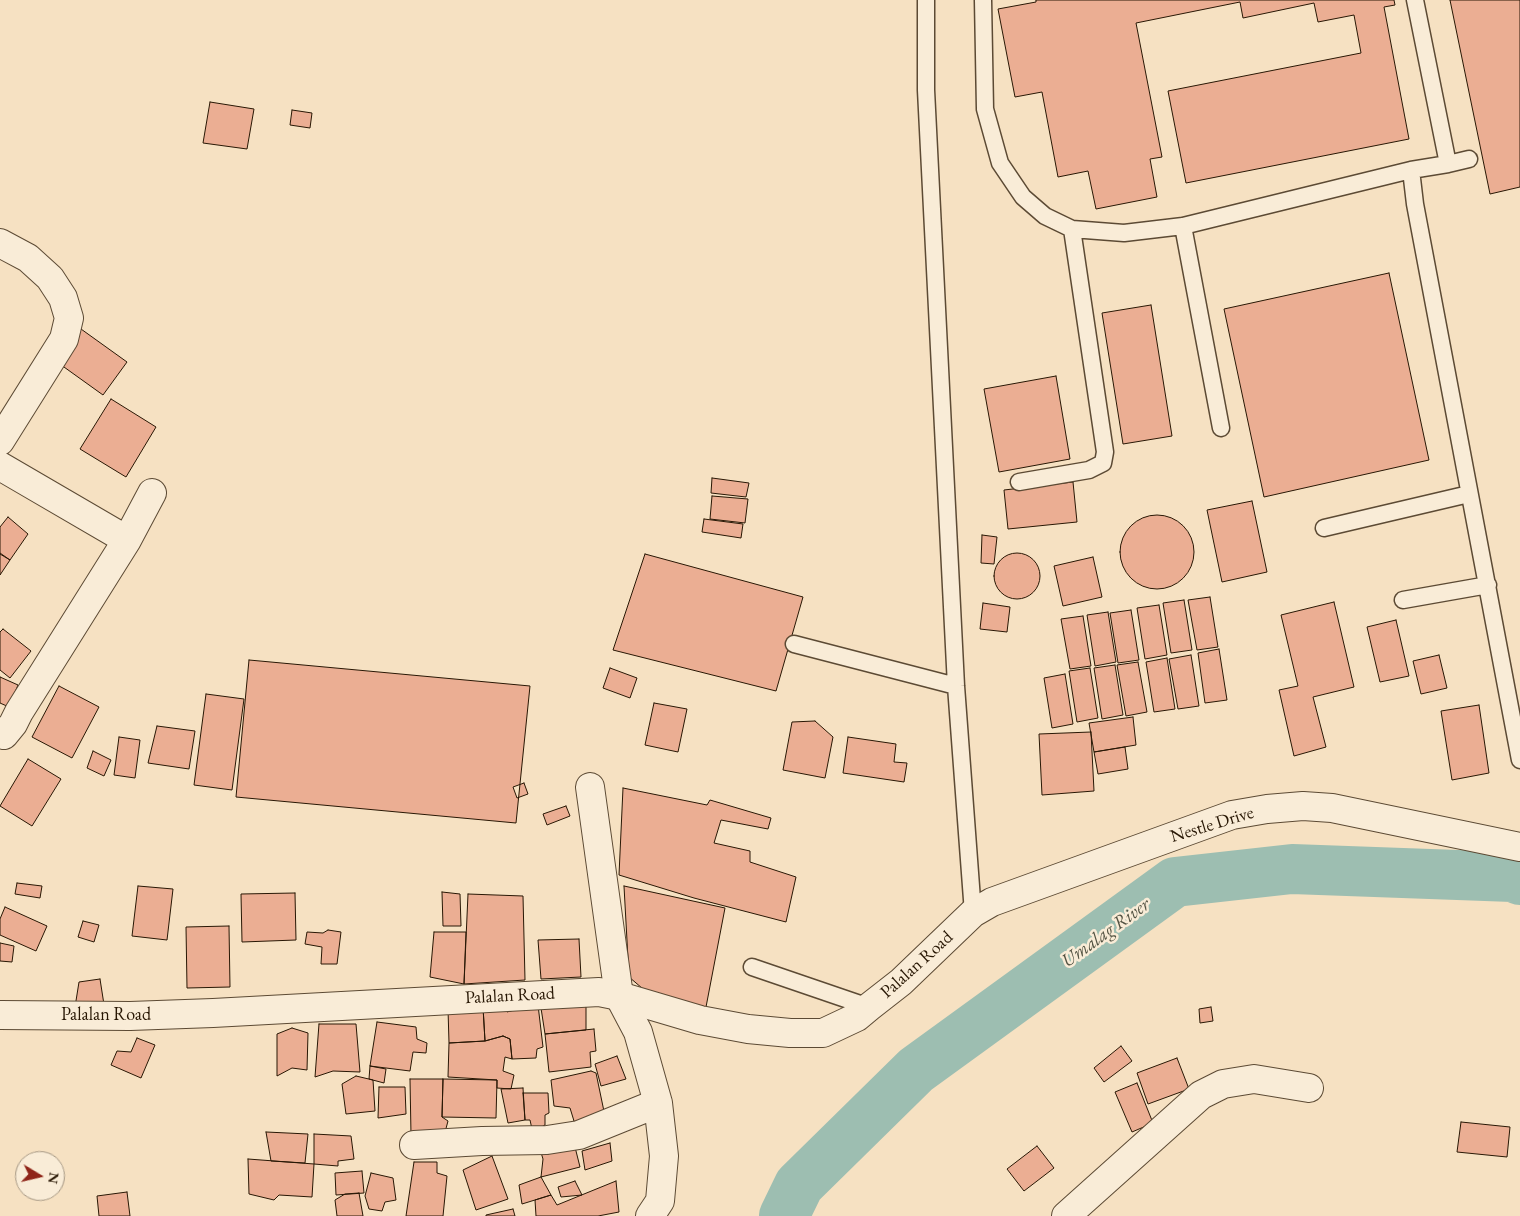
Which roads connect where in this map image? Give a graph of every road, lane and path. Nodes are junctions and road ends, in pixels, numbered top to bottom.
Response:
1 (926, 0) edge
2 (983, 0) edge
3 (1415, 0) edge
4 (1468, 159) dead end
5 (1448, 164) junction
6 (1411, 170) junction
7 (1183, 226) junction
8 (1072, 229) junction
9 (0, 243) edge
10 (1221, 428) dead end
11 (0, 441) edge
12 (0, 466) edge
13 (1019, 482) dead end
14 (152, 493) dead end
15 (1470, 494) junction
16 (1324, 528) dead end
17 (127, 540) junction
18 (1488, 584) junction
19 (1403, 600) dead end
20 (794, 644) dead end
21 (956, 686) junction
22 (1, 737) edge
23 (1520, 760) edge
24 (590, 787) dead end
25 (1520, 847) edge
26 (973, 913) junction
27 (752, 968) dead end
28 (619, 996) junction
29 (869, 1007) junction
30 (0, 1015) edge
31 (1309, 1088) dead end
32 (658, 1103) junction
33 (414, 1145) dead end
34 (650, 1216) edge
35 (1066, 1216) edge

1 - 21 lane
2 - 8 lane
3 - 5 lane
4 - 5 lane
5 - 6 lane
6 - 7 lane
6 - 15 lane
7 - 8 lane
7 - 10 lane
8 - 13 lane
9 - 11 street
12 - 17 street
14 - 17 street
15 - 16 lane
15 - 18 lane
17 - 22 street
18 - 19 lane
18 - 23 lane
20 - 21 lane
21 - 26 lane
24 - 28 street
25 - 26 street, Nestle Drive
26 - 29 street, Palalan Road
27 - 29 lane
28 - 29 street, Palalan Road
28 - 30 street, Palalan Road
28 - 32 street
31 - 35 street
32 - 33 street
32 - 34 street

